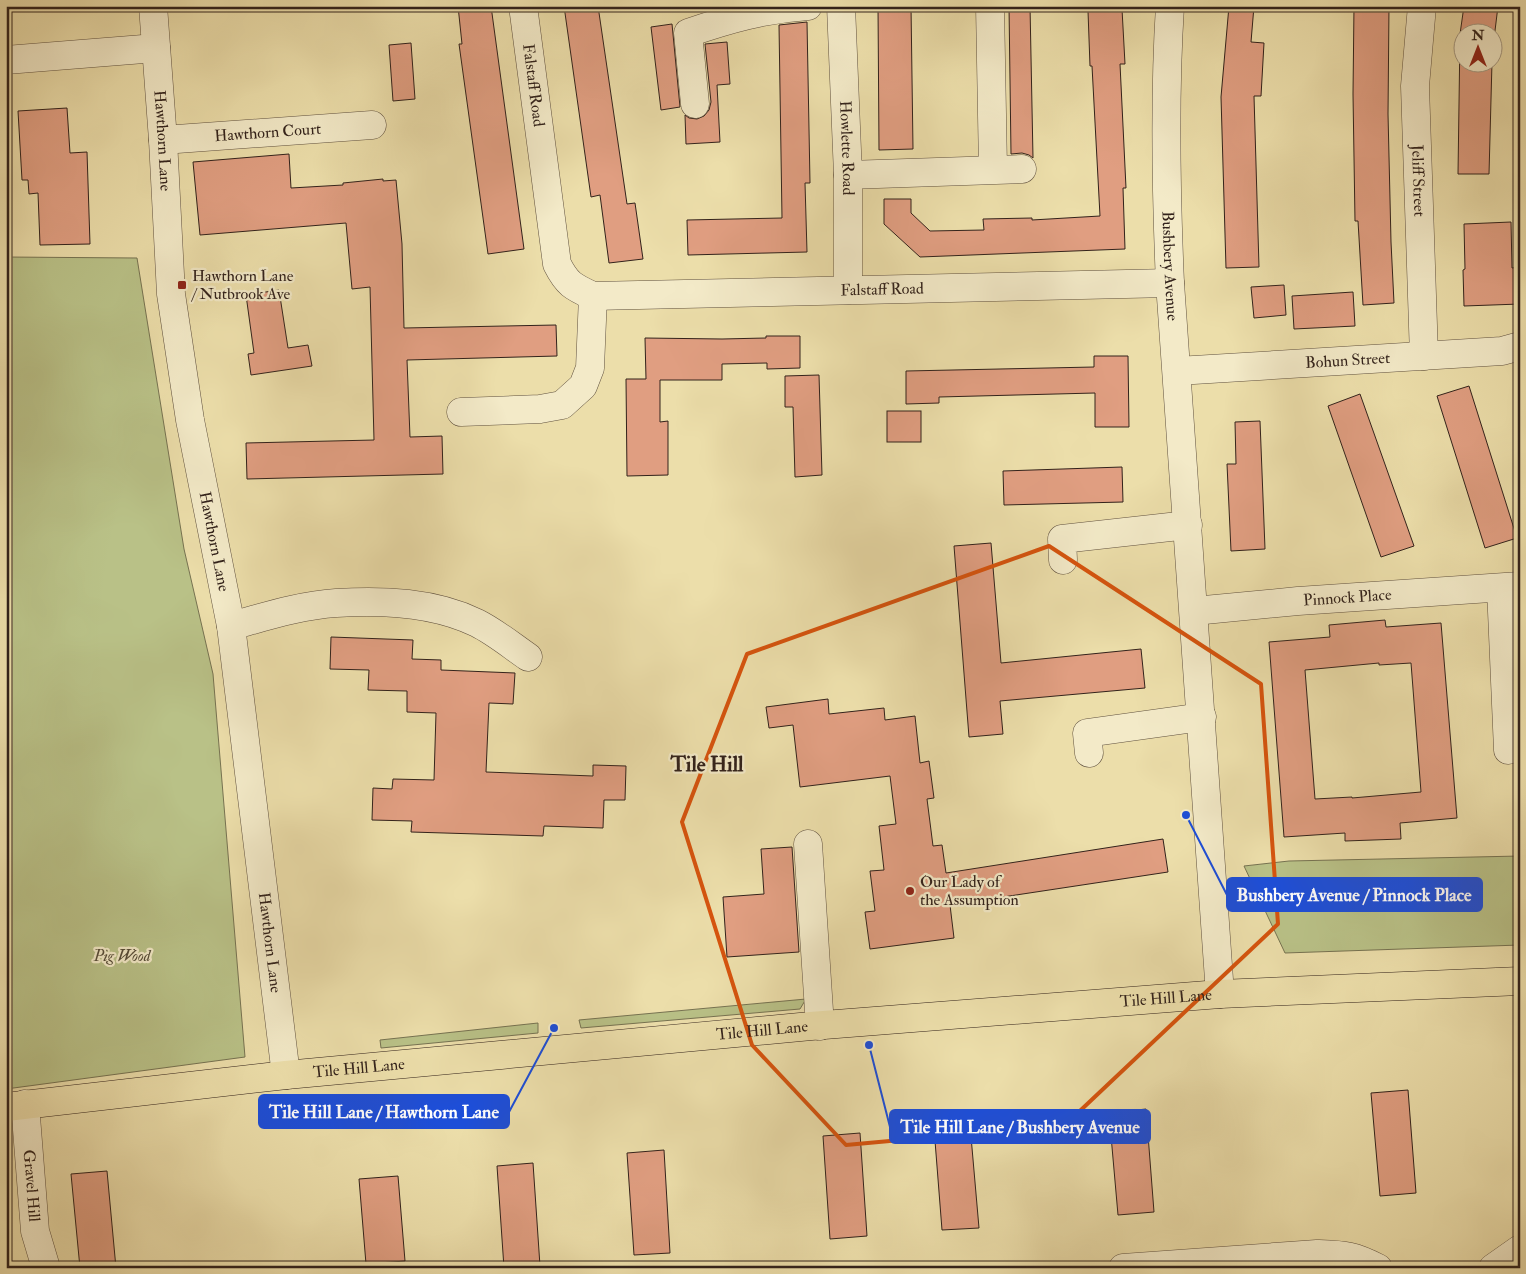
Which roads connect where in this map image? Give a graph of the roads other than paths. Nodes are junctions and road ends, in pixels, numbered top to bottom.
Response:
1 (153, 6) edge
2 (522, 6) edge
3 (808, 6) edge
4 (841, 6) edge
5 (990, 6) edge
6 (1170, 6) edge
7 (1422, 6) edge
8 (156, 48) junction
9 (6, 60) edge
10 (695, 104) dead end
11 (372, 125) dead end
12 (163, 140) junction
13 (1022, 168) dead end
14 (993, 169) junction
15 (848, 175) junction
16 (1170, 283) junction
17 (848, 290) junction
18 (593, 296) junction
19 (1520, 346) edge
20 (1424, 356) junction
21 (1177, 372) junction
22 (461, 412) dead end
23 (1188, 525) junction
24 (1063, 560) dead end
25 (1510, 587) edge
26 (1194, 611) junction
27 (231, 626) junction
28 (528, 657) dead end
29 (1202, 717) junction
30 (1508, 750) dead end
31 (1089, 753) dead end
32 (808, 844) dead end
33 (1520, 981) edge
34 (1220, 994) junction
35 (820, 1026) junction
36 (286, 1075) junction
37 (15, 1106) edge
38 (1520, 1249) edge
39 (46, 1268) edge
40 (1123, 1268) edge
41 (1378, 1268) edge
42 (1493, 1268) edge

1 - 8 street, Hawthorn Lane
2 - 18 street, Falstaff Road
3 - 10 street
4 - 15 street, Howlette Road
5 - 14 street
6 - 16 street, Bushbery Avenue
7 - 20 street, Jeliff Street
8 - 9 street
8 - 12 street, Hawthorn Lane
11 - 12 street, Hawthorn Court
12 - 27 street, Hawthorn Lane
13 - 14 street
14 - 15 street
15 - 17 street, Howlette Road
16 - 17 street, Falstaff Road
16 - 21 street, Bushbery Avenue
17 - 18 street, Falstaff Road
18 - 22 street
19 - 20 street, Bohun Street
20 - 21 street, Bohun Street
21 - 23 street, Bushbery Avenue
23 - 24 street
23 - 26 street, Bushbery Avenue
25 - 26 street, Pinnock Place
25 - 30 street, Pinnock Place
26 - 29 street, Bushbery Avenue
27 - 28 street
27 - 36 street, Hawthorn Lane
29 - 31 street
29 - 34 street, Bushbery Avenue
32 - 35 street
33 - 34 main road, Tile Hill Lane
34 - 35 main road, Tile Hill Lane
35 - 36 main road, Tile Hill Lane
36 - 37 main road, Tile Hill Lane
37 - 39 street, Gravel Hill
38 - 42 street
40 - 41 street

